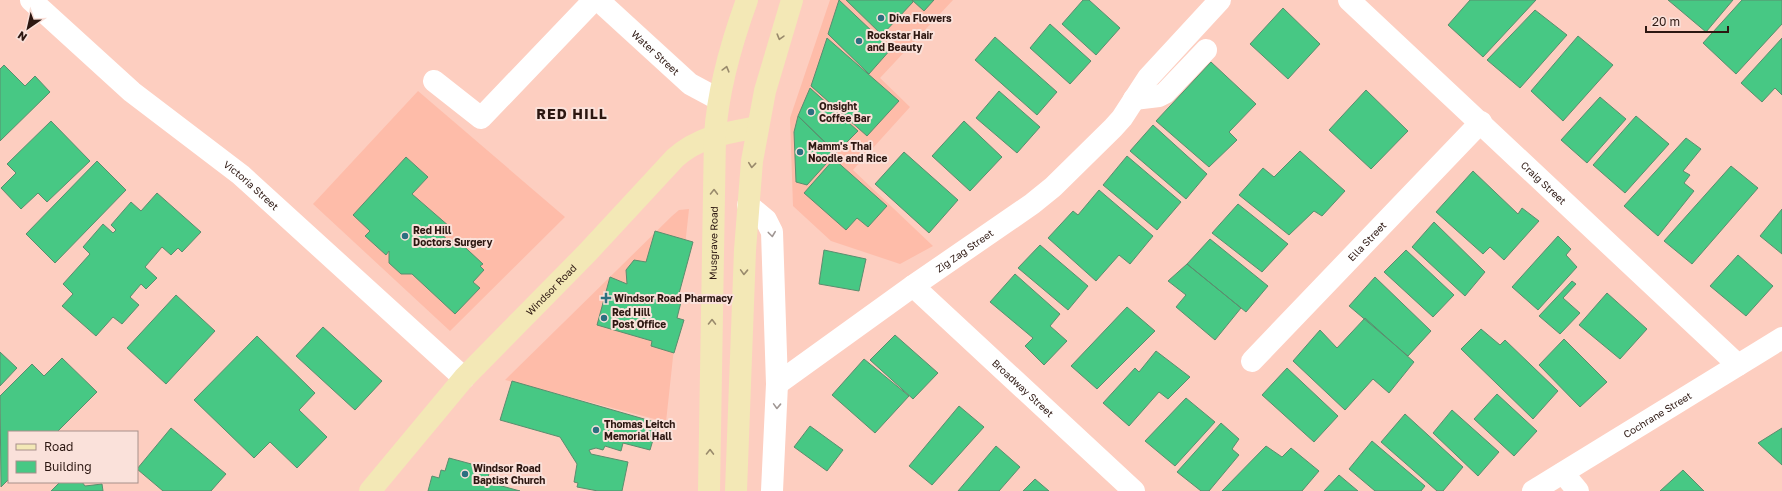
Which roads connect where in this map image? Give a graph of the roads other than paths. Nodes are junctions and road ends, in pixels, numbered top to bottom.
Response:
1 (32, 0) edge
2 (594, 0) edge
3 (598, 0) edge
4 (747, 0) edge
5 (792, 0) edge
6 (1220, 0) edge
7 (1349, 0) edge
8 (1206, 50) dead end
9 (434, 81) dead end
10 (718, 99) junction
11 (1134, 100) junction
12 (1481, 122) junction
13 (758, 127) junction
14 (715, 135) junction
15 (748, 206) junction
16 (913, 286) junction
17 (1782, 338) edge
18 (1252, 361) dead end
19 (1738, 365) junction
20 (464, 378) junction
21 (777, 384) junction
22 (1562, 473) junction
23 (370, 491) edge
24 (709, 491) edge
25 (736, 491) edge
26 (772, 491) edge
27 (1134, 491) edge
28 (1534, 491) edge
29 (1578, 491) edge

1 - 20 street, Victoria Street
2 - 9 street
3 - 10 street, Water Street
10 -> 4 main road, Musgrave Road
5 -> 13 main road
6 - 11 street, Zig Zag Street
7 - 12 street, Craig Street
8 - 11 street
10 - 14 main road, Musgrave Road
11 - 16 street, Zig Zag Street
12 - 18 street, Ella Street
12 - 19 street, Craig Street
13 - 14 main road, Windsor Road
13 -> 15 main road
14 - 20 main road, Windsor Road
24 -> 14 main road, Musgrave Road
15 -> 21 street
15 -> 25 main road
16 - 21 street, Zig Zag Street
16 - 27 street, Broadway Street
17 - 19 street, Cochrane Street
19 - 22 street, Cochrane Street
20 - 23 main road, Windsor Road
21 -> 26 street
22 - 28 street, Cochrane Street
22 - 29 street

